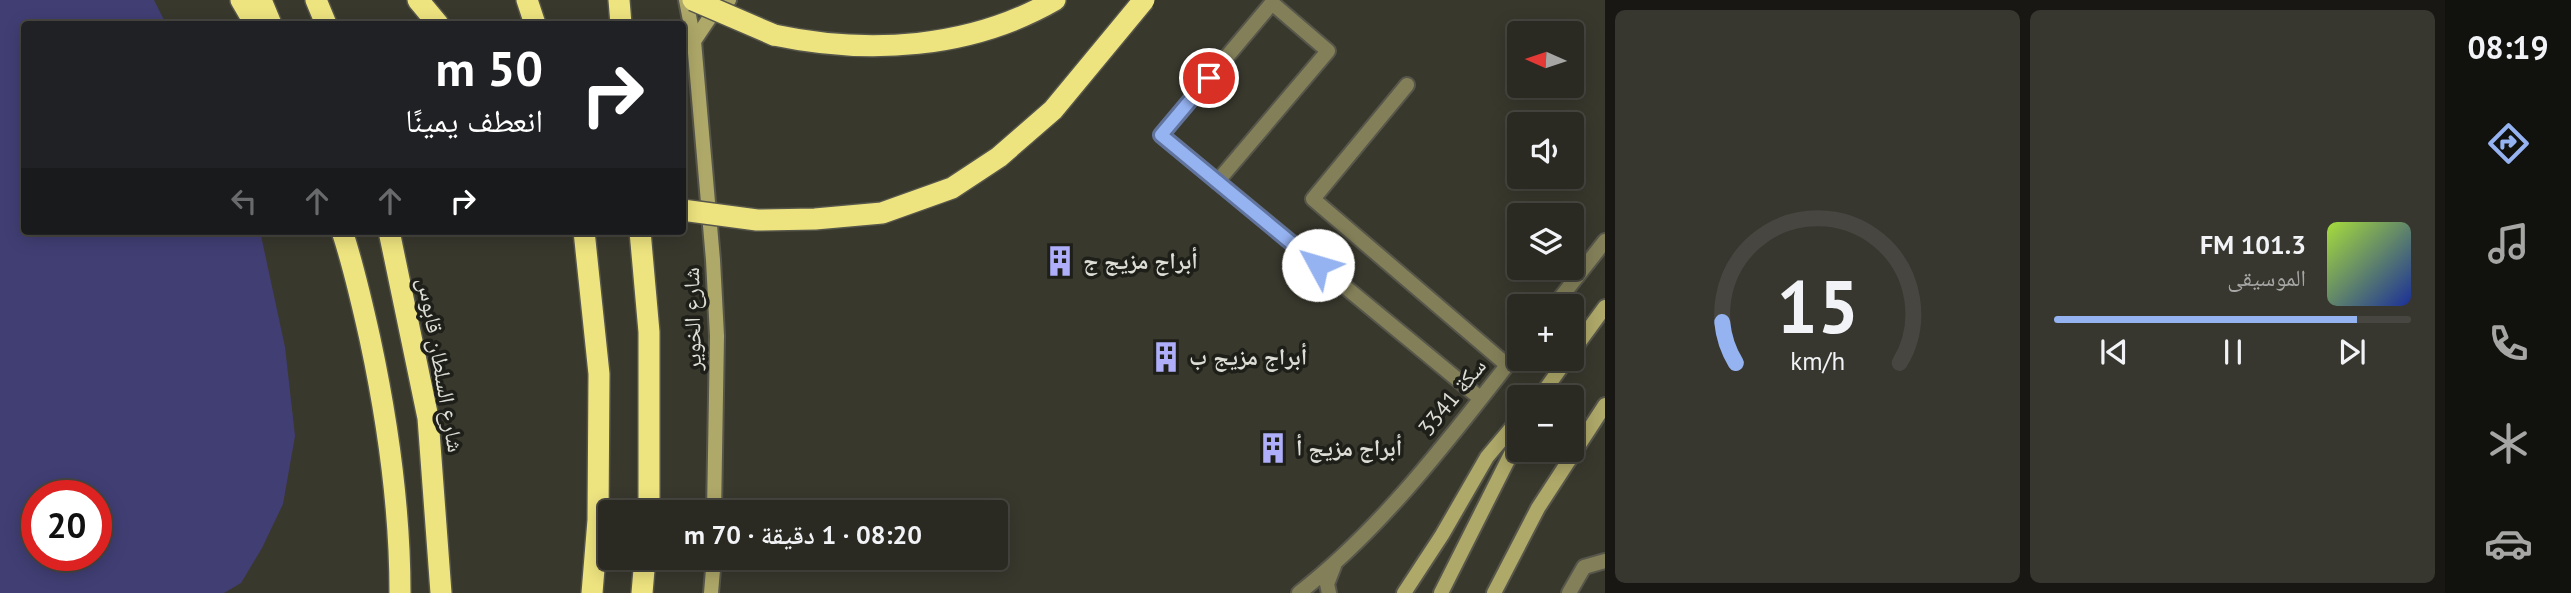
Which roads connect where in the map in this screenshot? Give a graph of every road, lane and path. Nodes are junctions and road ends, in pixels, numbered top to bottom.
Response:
1 (241, 0) edge
2 (261, 0) edge
3 (316, 0) edge
4 (418, 0) edge
5 (527, 0) edge
6 (619, 0) edge
7 (686, 0) edge
8 (693, 0) edge
9 (729, 0) edge
10 (1055, 0) edge
11 (1144, 0) edge
12 (253, 21) edge
13 (270, 21) edge
14 (325, 21) edge
15 (436, 21) edge
16 (533, 21) edge
17 (621, 21) edge
18 (694, 41) junction
19 (1407, 85) dead end
20 (1217, 182) junction
21 (686, 211) edge
22 (343, 235) edge
23 (390, 235) edge
24 (584, 235) edge
25 (640, 235) edge
26 (1605, 241) edge
27 (1563, 294) edge
28 (1605, 307) edge
29 (1584, 336) edge
30 (1507, 365) joint
31 (1480, 398) junction
32 (1605, 405) edge
33 (1507, 433) edge
34 (1507, 462) edge
35 (649, 500) edge
36 (714, 500) edge
37 (1605, 561) edge
38 (1335, 565) junction
39 (644, 570) edge
40 (714, 570) edge
41 (714, 577) junction
42 (400, 593) edge
43 (441, 593) edge
44 (592, 593) edge
45 (642, 593) edge
46 (711, 593) edge
47 (718, 593) edge
48 (1299, 593) edge
49 (1328, 593) edge
50 (1404, 593) edge
51 (1441, 593) edge
52 (1494, 593) edge
53 (1569, 593) edge

1 - 12 highway
2 - 13 highway
3 - 14 highway
4 - 15 highway
5 - 16 highway
6 - 17 highway
7 - 18 main road, شارع الخوير
8 - 10 highway, bridge
9 - 18 main road
11 - 21 highway, bridge
18 - 36 main road, شارع الخوير
19 - 30 street
20 - 20 street
20 - 31 street
22 - 42 highway
23 - 43 highway, شارع السلطان قابوس
24 - 44 highway
25 - 35 highway
26 - 27 street
28 - 29 main road
30 - 31 street, سكة 3341
31 - 38 street, سكة 3341
32 - 52 main road
33 - 50 main road
34 - 51 main road
37 - 53 street
38 - 48 street, سكة 3341
38 - 49 street, سكة 3341
39 - 45 highway
40 - 41 main road
41 - 46 main road
41 - 47 main road

